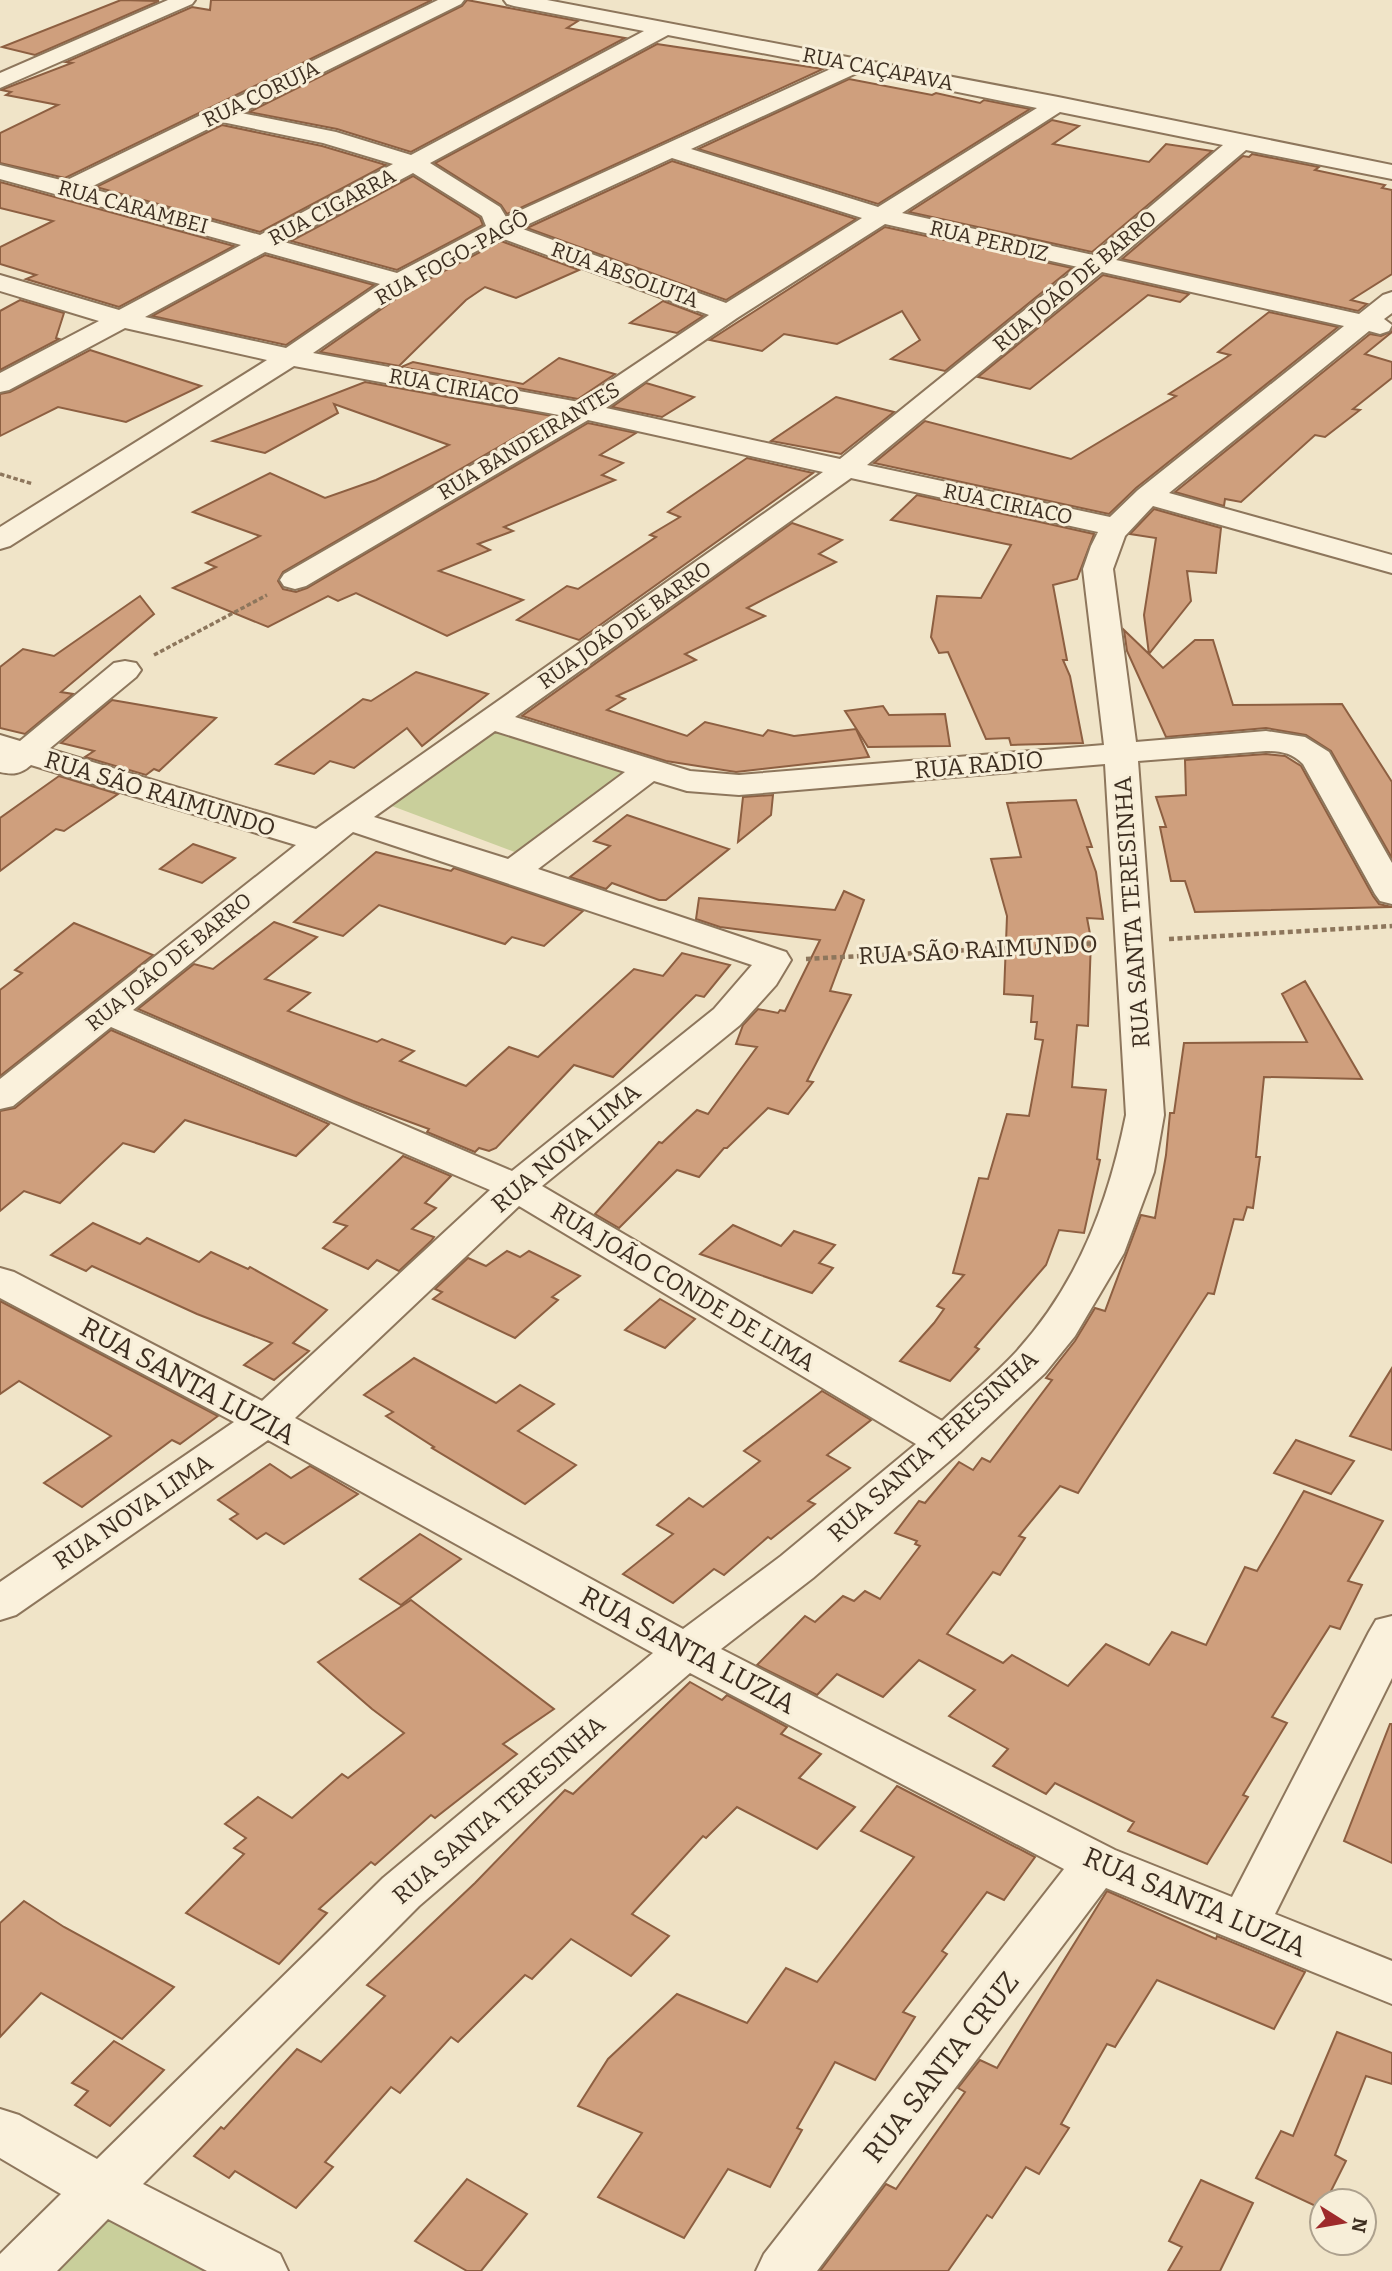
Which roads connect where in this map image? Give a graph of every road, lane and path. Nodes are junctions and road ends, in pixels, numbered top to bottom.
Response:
1 (185, 0) edge
2 (454, 0) edge
3 (514, 0) edge
4 (602, 0) edge
5 (578, 12) junction
6 (664, 29) junction
7 (857, 65) junction
8 (0, 81) edge
9 (1058, 104) junction
10 (220, 115) junction
11 (1242, 141) junction
12 (673, 151) junction
13 (413, 163) junction
14 (1392, 172) edge
15 (0, 173) edge
16 (68, 189) junction
17 (881, 216) junction
18 (499, 229) junction
19 (266, 243) junction
20 (1096, 265) junction
21 (400, 282) junction
22 (0, 283) edge
23 (728, 313) junction
24 (1382, 317) edge
25 (121, 319) junction
26 (290, 357) junction
27 (0, 384) edge
28 (584, 411) junction
29 (846, 468) junction
30 (1148, 496) junction
31 (1114, 527) junction
32 (0, 540) edge
33 (1392, 564) edge
34 (295, 580) joint
35 (125, 670) joint
36 (492, 720) junction
37 (13, 749) edge
38 (1121, 753) junction
39 (650, 769) junction
40 (0, 774) edge
41 (348, 820) junction
42 (320, 841) junction
43 (513, 872) junction
44 (1392, 894) edge
45 (1392, 926) edge
46 (1135, 941) junction
47 (773, 960) junction
48 (106, 1012) junction
49 (0, 1098) edge
50 (516, 1187) junction
51 (0, 1281) edge
52 (266, 1421) junction
53 (946, 1442) junction
54 (0, 1604) edge
55 (1392, 1632) edge
56 (686, 1651) junction
57 (1097, 1863) junction
58 (1244, 1924) junction
59 (1392, 1983) edge
60 (0, 2131) edge
61 (103, 2190) junction
62 (20, 2271) edge
63 (260, 2271) edge
64 (784, 2271) edge

1 - 8 street
2 - 10 street, RUA CORUJA
3 - 5 street, RUA CAÇAPAVA
4 - 5 street
5 - 6 street, RUA CAÇAPAVA
6 - 7 street, RUA CAÇAPAVA
6 - 13 street, RUA CIGARRA
7 - 9 street, RUA CAÇAPAVA
7 - 12 street, RUA FOGO-PAGÔ
9 - 11 street, RUA CAÇAPAVA
9 - 17 street, RUA BANDEIRANTES
10 - 13 street
10 - 16 street, RUA CORUJA
11 - 14 street, RUA CAÇAPAVA
11 - 20 street, RUA JOÃO DE BARRO
12 - 17 street, RUA PERDIZ
12 - 18 street, RUA FOGO-PAGÔ
13 - 18 street
13 - 19 street, RUA CIGARRA
15 - 16 street, RUA CARAMBEI
16 - 19 street, RUA CARAMBEI
17 - 20 street, RUA PERDIZ
17 - 23 street, RUA BANDEIRANTES
18 - 21 street, RUA FOGO-PAGÔ
18 - 23 street, RUA ABSOLUTA
19 - 21 street, RUA CARAMBEI
19 - 25 street, RUA CIGARRA
20 - 24 street, RUA PERDIZ
20 - 29 street, RUA JOÃO DE BARRO
21 - 26 street, RUA FOGO-PAGÔ
22 - 25 street, RUA CIRIACO
23 - 28 street, RUA BANDEIRANTES
24 - 30 street, RUA SANTA TERESINHA
25 - 26 street, RUA CIRIACO
25 - 27 street, RUA CIGARRA
26 - 28 street, RUA CIRIACO
26 - 32 street, RUA FOGO-PAGÔ
28 - 29 street, RUA CIRIACO
28 - 34 street, RUA BANDEIRANTES
29 - 31 street, RUA CIRIACO
29 - 36 street, RUA JOÃO DE BARRO
30 - 31 street, RUA SANTA TERESINHA
30 - 33 street
31 - 38 street, RUA SANTA TERESINHA
34 - 35 path
35 - 37 street
36 - 39 street, RUA RADIO
36 - 41 street, RUA JOÃO DE BARRO
37 - 40 street
37 - 42 street, RUA SÃO RAIMUNDO
38 - 39 street, RUA RADIO
38 - 44 street, RUA RADIO
38 - 46 street, RUA SANTA TERESINHA
39 - 43 street
41 - 42 street, RUA JOÃO DE BARRO
41 - 43 street
42 - 48 street, RUA JOÃO DE BARRO
43 - 47 street
45 - 46 path, RUA SÃO RAIMUNDO
46 - 47 path, RUA SÃO RAIMUNDO
46 - 53 street, RUA SANTA TERESINHA
47 - 50 street, RUA NOVA LIMA
48 - 49 street, RUA JOÃO DE BARRO
48 - 50 street, RUA JOÃO CONDE DE LIMA
50 - 52 street, RUA NOVA LIMA
50 - 53 street, RUA JOÃO CONDE DE LIMA
51 - 52 street, RUA SANTA LUZIA
52 - 54 street, RUA NOVA LIMA
52 - 56 street, RUA SANTA LUZIA
53 - 56 street, RUA SANTA TERESINHA
55 - 58 street
56 - 57 street, RUA SANTA LUZIA
56 - 61 street, RUA SANTA TERESINHA
57 - 58 street, RUA SANTA LUZIA
57 - 64 street, RUA SANTA CRUZ
58 - 59 street, RUA SANTA LUZIA
60 - 61 street
61 - 62 street, RUA SANTA TERESINHA
61 - 63 street

